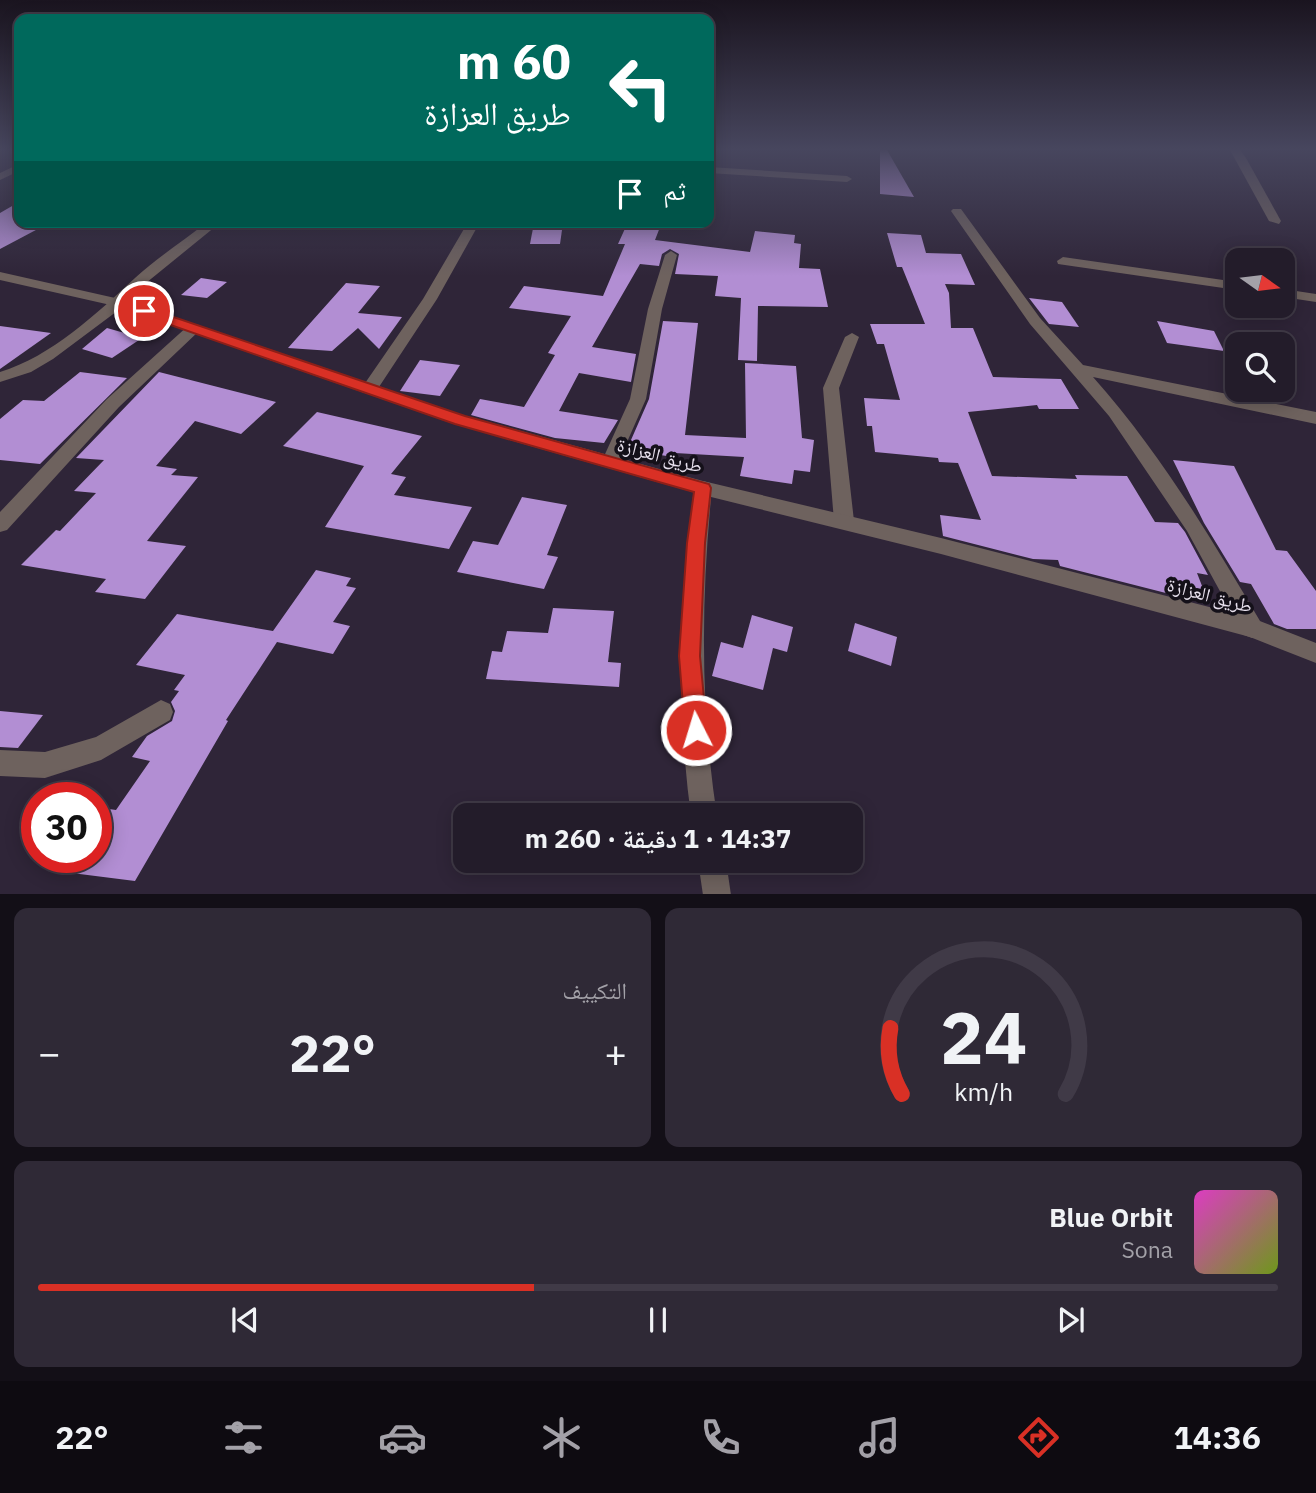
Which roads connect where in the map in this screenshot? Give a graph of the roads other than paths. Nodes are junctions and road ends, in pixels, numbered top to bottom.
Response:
1 (1256, 192) edge
2 (957, 211) dead end
3 (1275, 221) dead end
4 (207, 228) edge
5 (471, 228) edge
6 (671, 256) dead end
7 (1063, 261) dead end
8 (0, 276) edge
9 (1225, 284) edge
10 (1295, 295) edge
11 (1316, 298) edge
12 (119, 303) junction
13 (194, 328) junction
14 (852, 337) dead end
15 (1077, 369) junction
16 (0, 377) edge
17 (369, 389) junction
18 (1316, 418) edge
19 (610, 463) junction
20 (703, 488) junction
21 (4, 516) edge
22 (844, 521) junction
23 (1252, 628) junction
24 (1316, 653) edge
25 (161, 712) dead end
26 (0, 763) edge
27 (703, 803) edge
28 (714, 873) edge
29 (717, 894) edge

1 - 3 street
2 - 15 street
4 - 12 street
5 - 17 street
6 - 19 street
7 - 9 street
8 - 12 street, طريق العزازة
10 - 11 street
12 - 13 street, طريق العزازة
12 - 16 street
13 - 17 street, طريق العزازة
13 - 21 street
14 - 22 street
15 - 18 street
15 - 23 street
17 - 19 street, طريق العزازة
19 - 20 street, طريق العزازة
20 - 22 street, طريق العزازة
20 - 27 street
22 - 23 street, طريق العزازة
23 - 24 street, طريق العزازة
25 - 26 street
28 - 29 street

